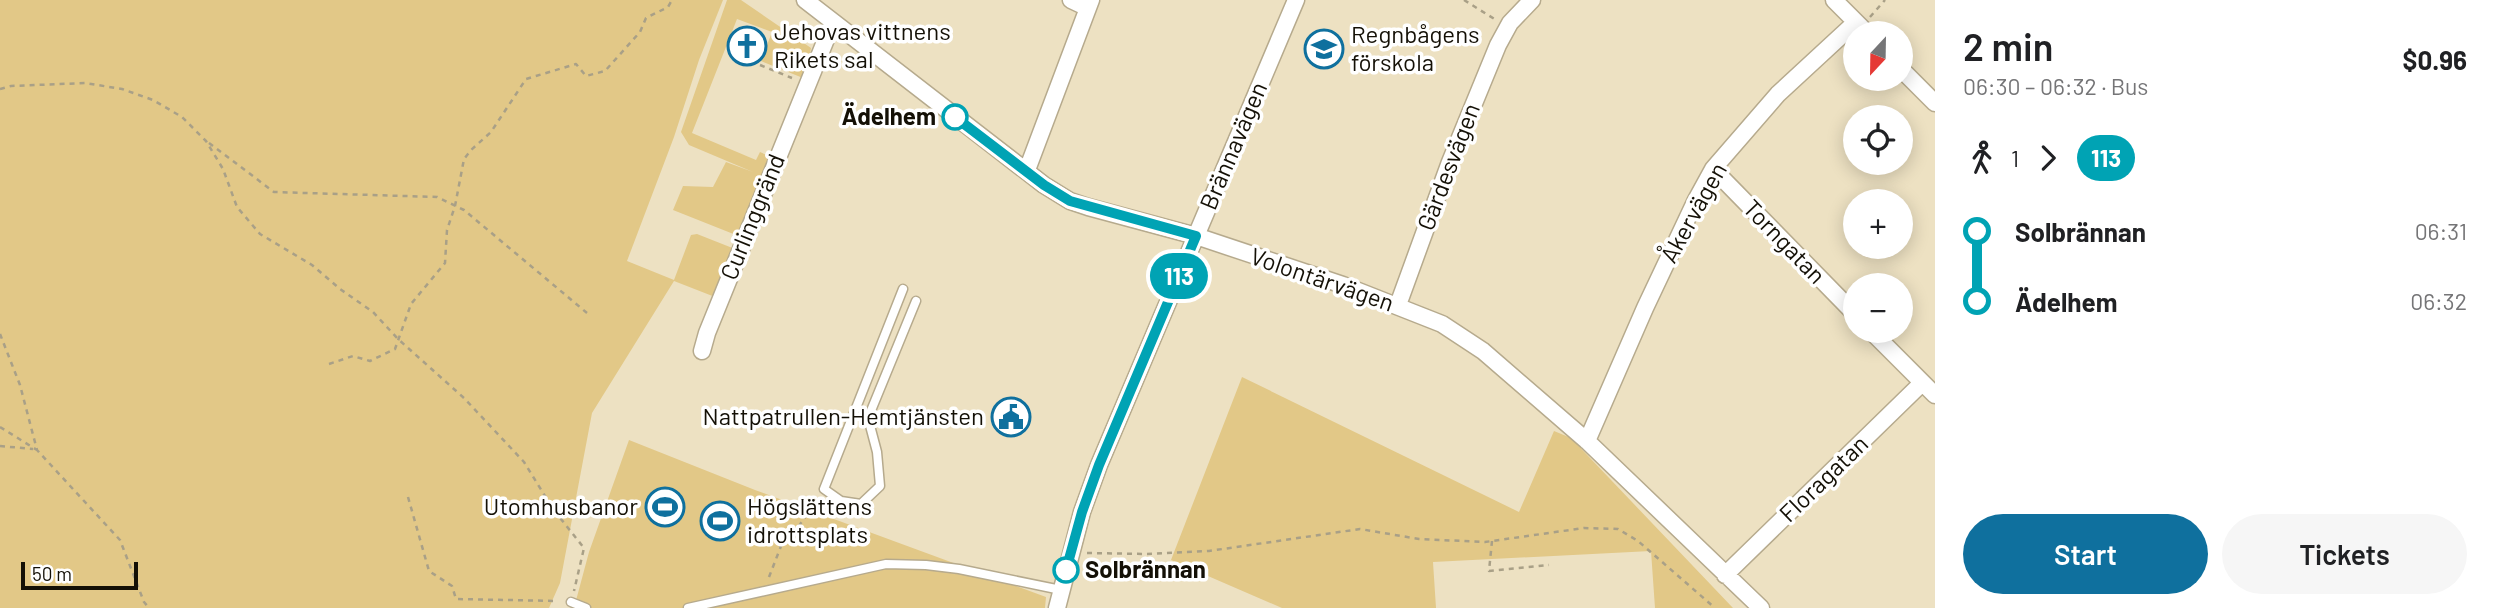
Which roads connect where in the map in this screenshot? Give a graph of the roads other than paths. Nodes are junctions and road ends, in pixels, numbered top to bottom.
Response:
1 (805, 0) edge
2 (1071, 0) edge
3 (1296, 0) edge
4 (1532, 0) edge
5 (1834, 0) edge
6 (1090, 4) edge
7 (1858, 21) edge
8 (833, 22) junction
9 (1843, 41) edge
10 (1913, 81) edge
11 (1935, 103) edge
12 (1713, 169) junction
13 (1027, 170) junction
14 (1196, 236) junction
15 (903, 289) dead end
16 (916, 301) dead end
17 (1843, 302) edge
18 (1398, 305) junction
19 (1883, 343) edge
20 (702, 351) dead end
21 (1922, 383) junction
22 (1935, 395) edge
23 (1587, 441) junction
24 (1726, 575) junction
25 (1061, 590) junction
26 (571, 602) road end
27 (586, 608) edge
28 (688, 608) edge
29 (1057, 608) edge
30 (1761, 608) edge

1 - 8 street, Volontärvägen
2 - 6 street
3 - 14 street, Brännavägen
4 - 18 street, Gärdesvägen
5 - 7 street
6 - 13 street
8 - 13 street, Volontärvägen
8 - 20 street, Curlinggränd
9 - 12 street, Åkervägen
10 - 11 street
12 - 17 street, Torngatan
12 - 23 street, Åkervägen
13 - 14 street, Volontärvägen
14 - 18 street, Volontärvägen
14 - 25 street, Brännavägen
15 - 16 lane
18 - 23 street, Volontärvägen
19 - 21 street
21 - 22 street
21 - 24 street, Floragatan
23 - 24 street, Volontärvägen
24 - 30 street, Volontärvägen
25 - 28 lane
25 - 29 street, Brännavägen
26 - 27 lane

